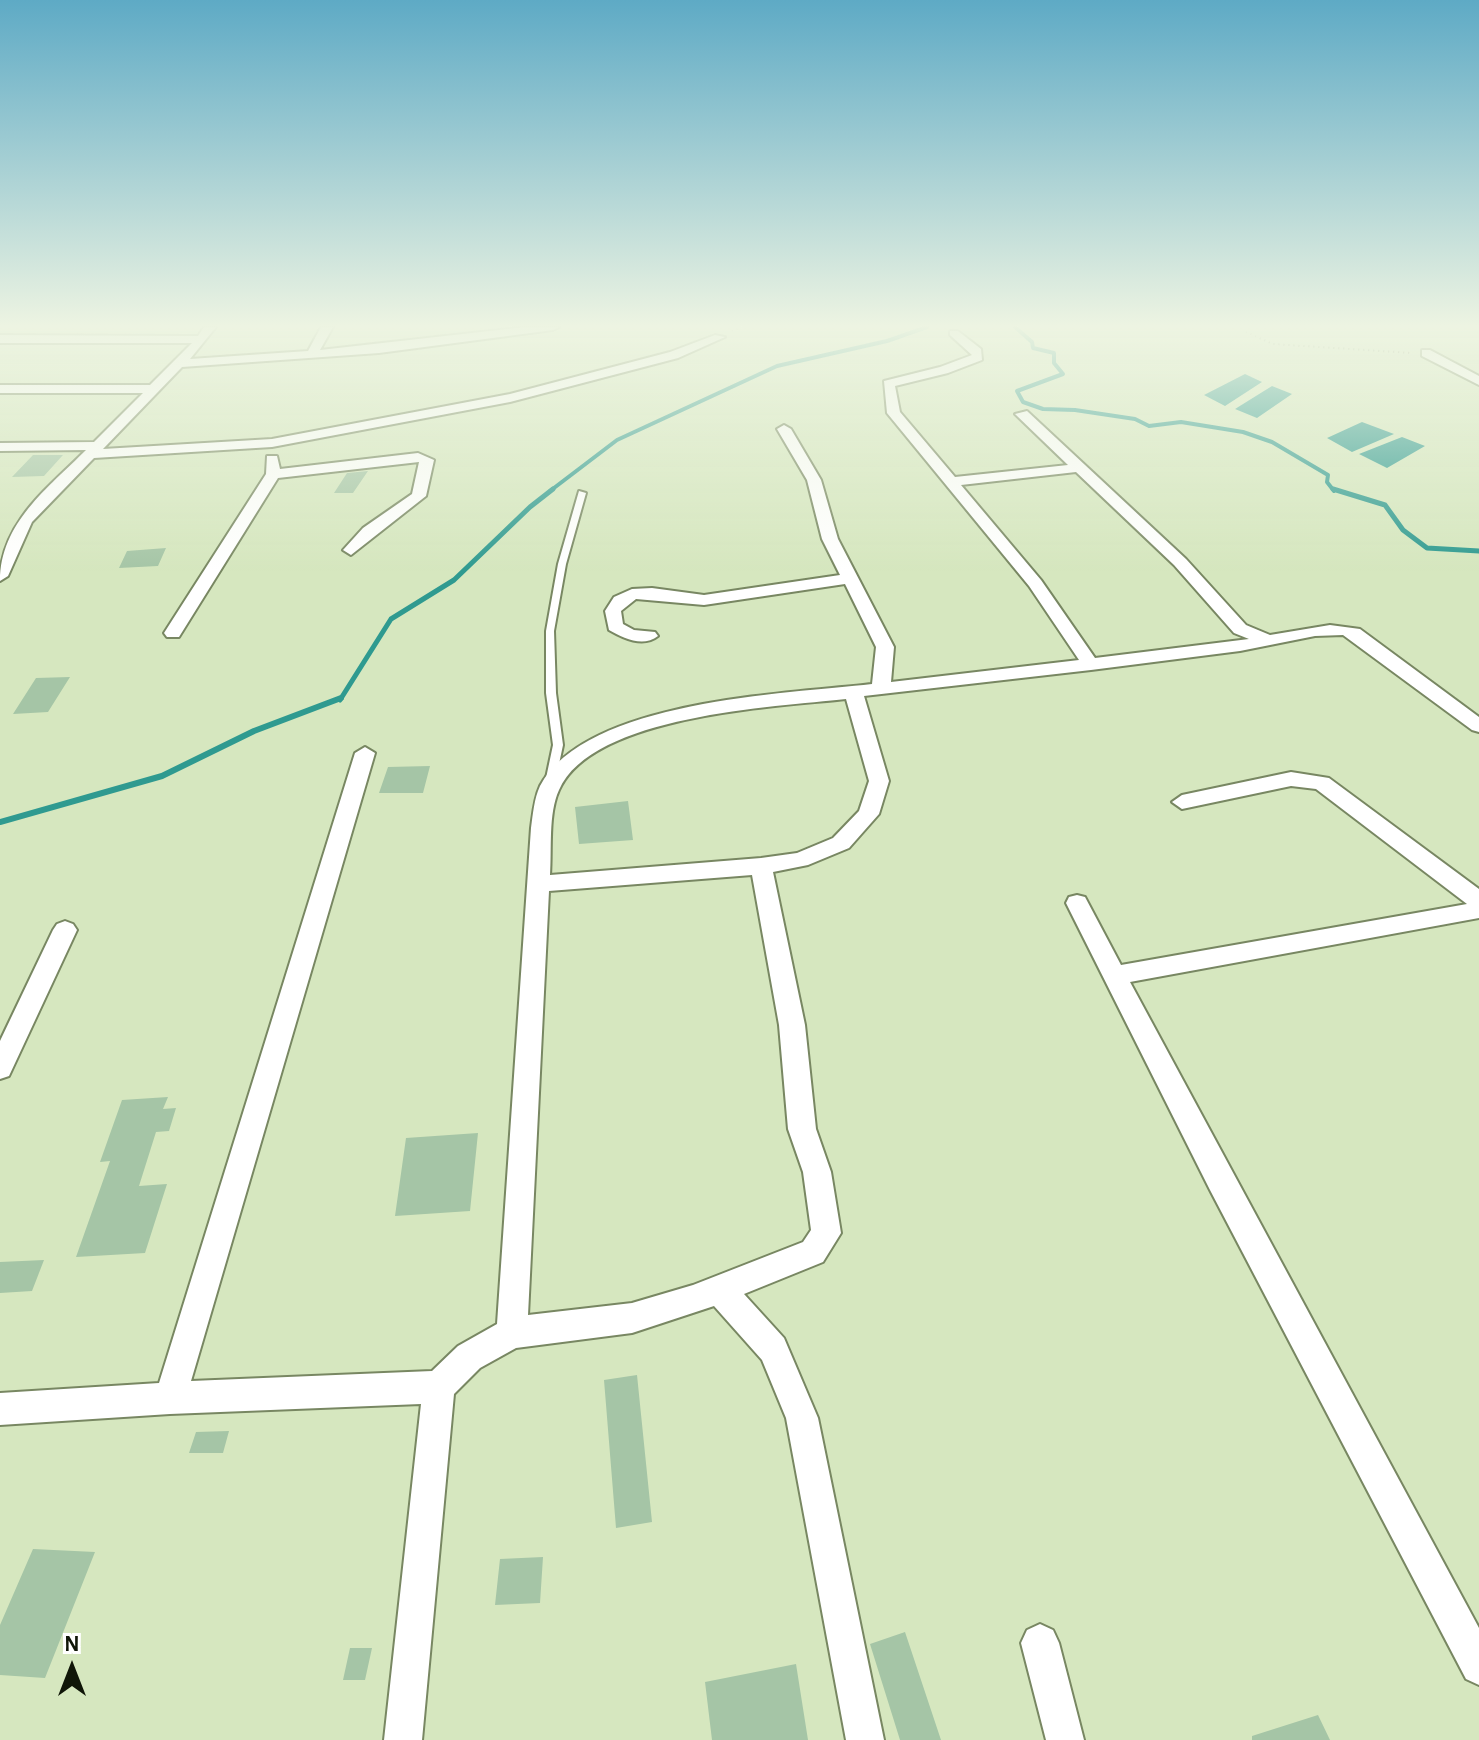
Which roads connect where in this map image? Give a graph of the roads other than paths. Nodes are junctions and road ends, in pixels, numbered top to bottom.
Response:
1 (135, 408) edge
2 (446, 408) edge
3 (893, 408) edge
4 (1022, 414) dead end
5 (784, 429) dead end
6 (272, 443) junction
7 (0, 447) edge
8 (93, 450) junction
9 (1076, 468) junction
10 (273, 474) junction
11 (949, 482) junction
12 (582, 493) dead end
13 (351, 550) dead end
14 (0, 576) edge
15 (852, 578) junction
16 (173, 633) dead end
17 (649, 636) dead end
18 (1238, 637) junction
19 (1091, 665) junction
20 (881, 687) junction
21 (853, 692) junction
22 (1479, 726) edge
23 (365, 753) dead end
24 (549, 788) junction
25 (1182, 802) dead end
26 (761, 866) junction
27 (541, 884) junction
28 (1479, 901) edge
29 (1077, 903) dead end
30 (1479, 910) edge
31 (65, 930) dead end
32 (1113, 976) junction
33 (0, 1068) edge
34 (719, 1289) junction
35 (512, 1333) junction
36 (439, 1387) junction
37 (170, 1398) junction
38 (0, 1409) edge
39 (1040, 1643) dead end
40 (1479, 1666) edge
41 (403, 1740) edge
42 (865, 1740) edge
43 (1065, 1740) edge

1 - 8 street
2 - 6 street
3 - 11 street
4 - 9 street
5 - 15 street
6 - 8 street
6 - 10 street
7 - 8 street
8 - 14 street
9 - 11 street
9 - 18 street
10 - 13 street
10 - 16 street
11 - 19 street
12 - 24 lane
15 - 17 street
15 - 20 street
18 - 19 street
18 - 22 street
19 - 20 street
20 - 21 street
21 - 24 street
21 - 26 street
23 - 37 street
24 - 27 street
25 - 28 street
26 - 27 street
26 - 34 street
27 - 35 street
29 - 32 street
30 - 32 street
31 - 33 street
32 - 40 street
34 - 35 street
34 - 42 street
35 - 36 street
36 - 37 street
36 - 41 street
37 - 38 street
39 - 43 street

